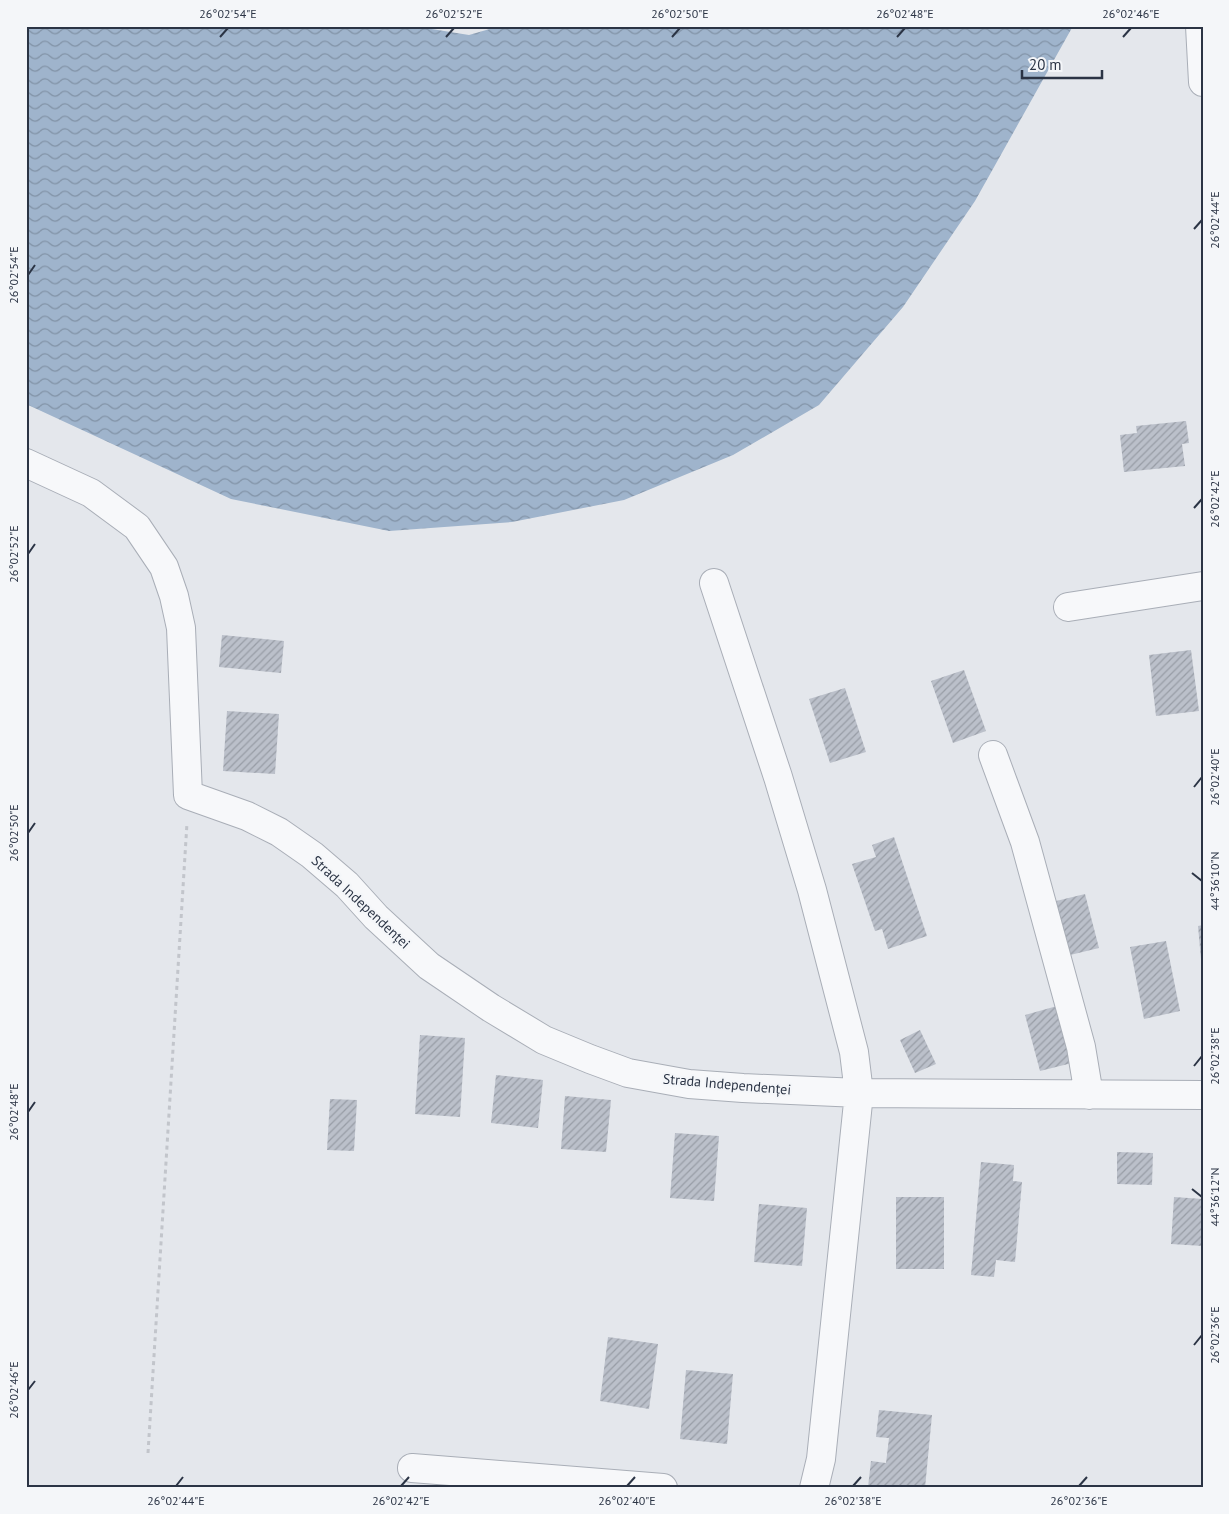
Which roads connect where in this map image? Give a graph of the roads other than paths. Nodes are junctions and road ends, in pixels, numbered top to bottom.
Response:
1 (1200, 26) edge
2 (1203, 82) edge
3 (26, 464) edge
4 (714, 583) dead end
5 (1203, 586) edge
6 (1068, 607) dead end
7 (993, 755) dead end
8 (859, 1093) junction
9 (1090, 1095) junction
10 (1203, 1095) edge
11 (412, 1468) dead end
12 (663, 1488) edge
13 (814, 1488) edge

1 - 2 street
3 - 8 street, Strada Independenței
4 - 8 street
5 - 6 street
7 - 9 street
8 - 9 street, Strada Independenței
8 - 13 street
9 - 10 street, Strada Independenței
11 - 12 street

